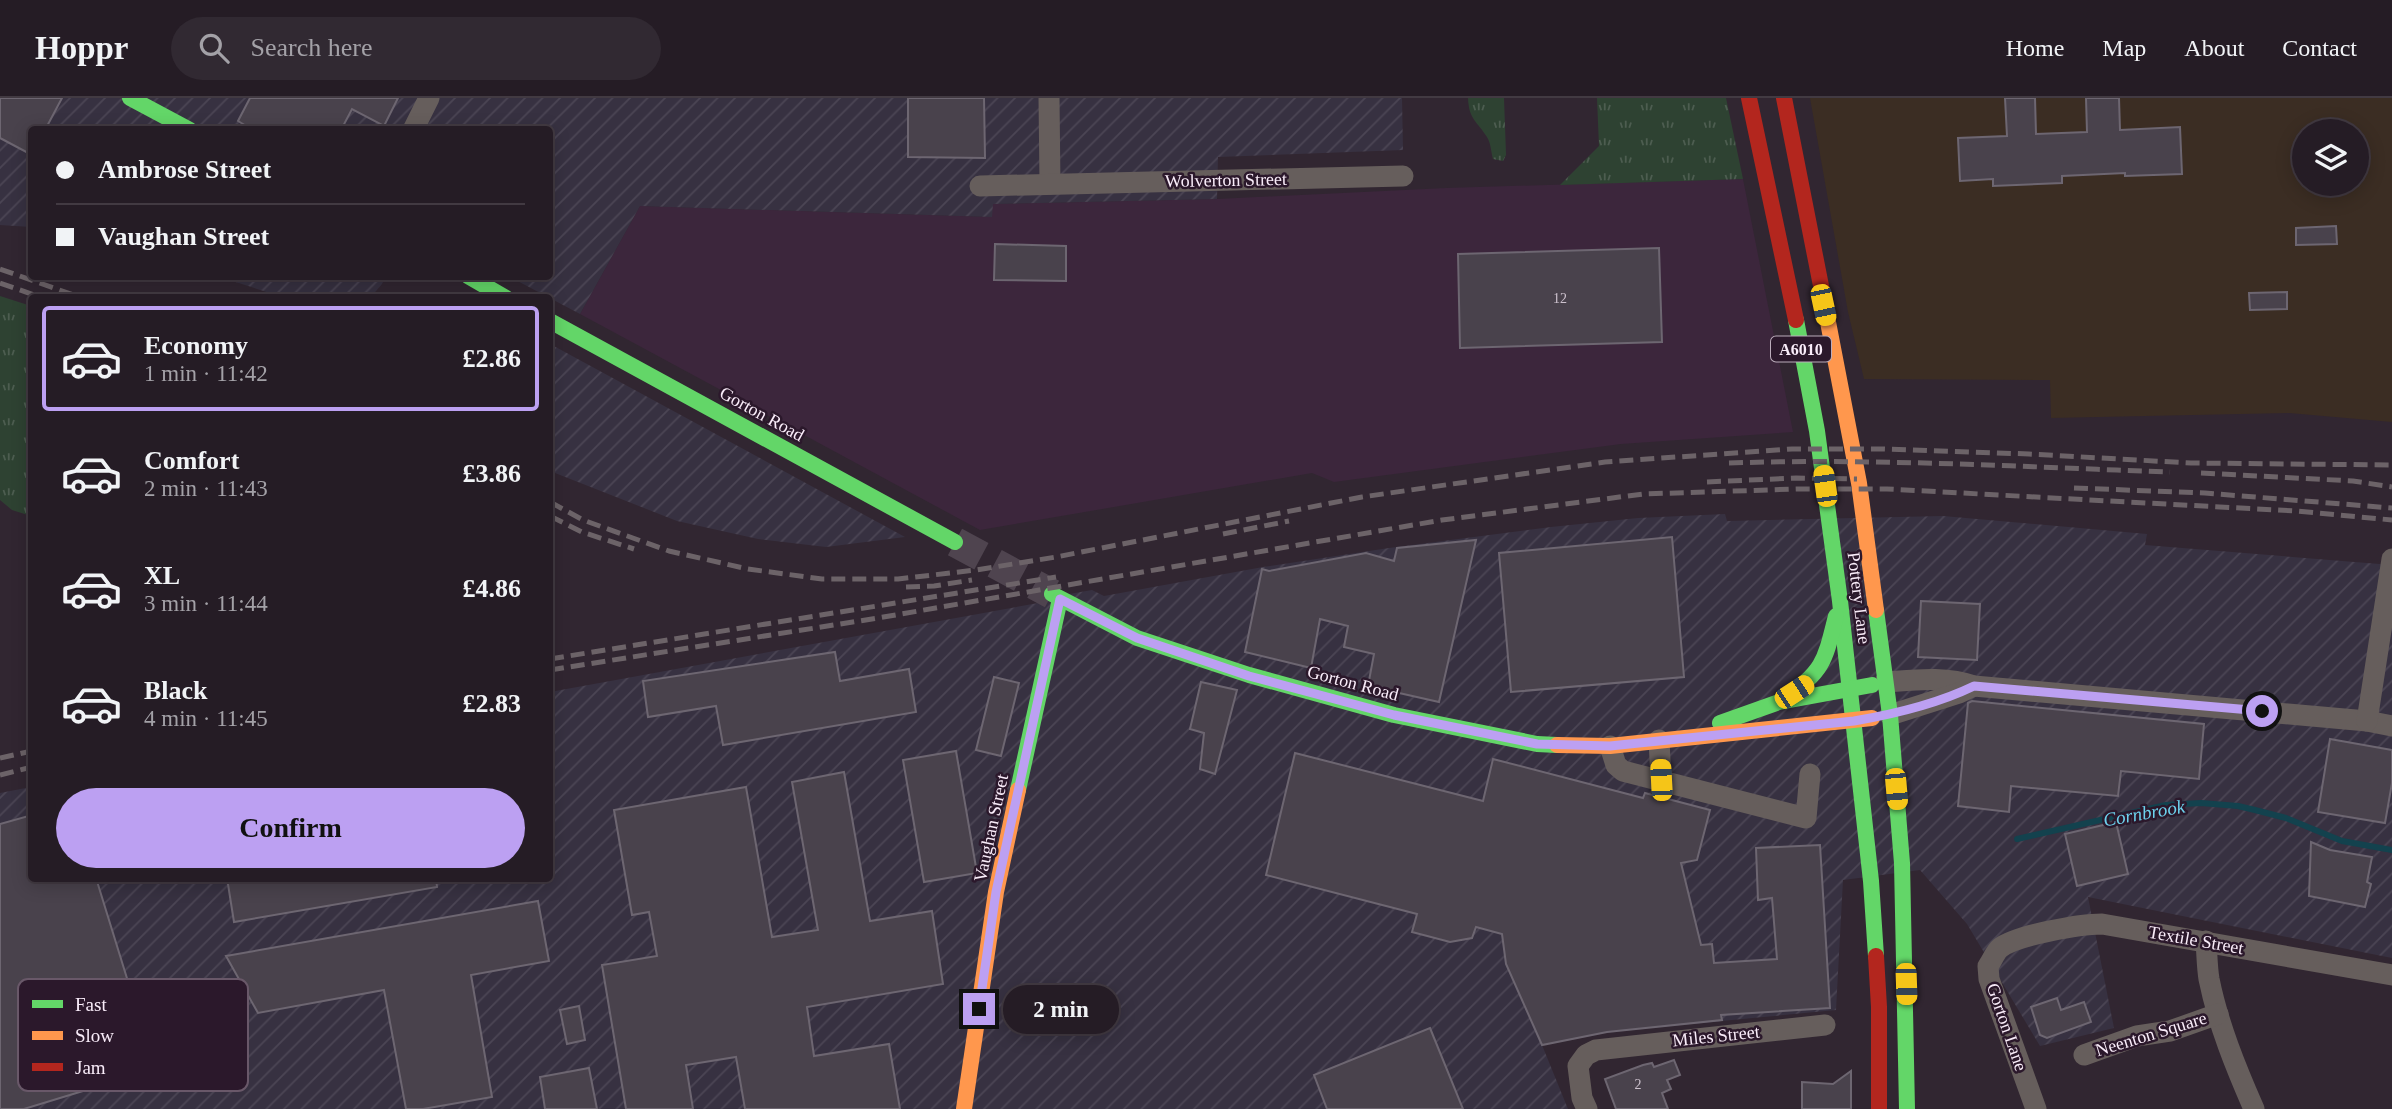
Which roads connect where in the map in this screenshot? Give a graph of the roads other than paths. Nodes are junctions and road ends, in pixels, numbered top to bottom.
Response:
1 (130, 98) edge
2 (429, 98) edge
3 (1049, 98) edge
4 (1749, 98) edge
5 (1762, 98) edge
6 (1784, 98) edge
7 (182, 126) edge
8 (415, 126) edge
9 (1403, 176) dead end
10 (1049, 184) junction
11 (980, 186) dead end
12 (1782, 249) junction
13 (475, 280) edge
14 (499, 294) edge
15 (553, 323) edge
16 (955, 542) tunnel mouth
17 (2392, 559) edge
18 (1056, 596) joint
19 (1840, 601) junction
20 (1885, 682) junction
21 (1974, 686) junction
22 (1851, 688) junction
23 (1779, 702) junction
24 (1890, 715) junction
25 (2367, 720) junction
26 (1854, 721) junction
27 (2392, 726) edge
28 (1659, 740) junction
29 (1610, 746) junction
30 (1810, 774) dead end
31 (1661, 780) junction
32 (2206, 941) junction
33 (2001, 947) joint
34 (2392, 975) edge
35 (2218, 1014) junction
36 (1825, 1025) dead end
37 (2084, 1055) dead end
38 (964, 1109) edge
39 (1587, 1109) edge
40 (1879, 1109) edge
41 (1907, 1109) edge
42 (2036, 1109) edge
43 (2255, 1109) edge

1 - 7 main road
2 - 8 street
3 - 10 street
4 - 12 main road, Pottery Lane / A6010
5 - 12 main road
6 - 20 main road, Pottery Lane / A6010
9 - 10 street, Wolverton Street
10 - 11 street, Wolverton Street
12 - 19 main road, Pottery Lane / A6010
13 - 14 main road
15 - 16 main road, Gorton Road
17 - 25 street
18 - 29 main road, Gorton Road
18 - 38 main road, Vaughan Street
19 - 22 main road, Pottery Lane / A6010
19 - 23 main road
20 - 21 street
20 - 22 main road, Gorton Road
20 - 24 main road, Pottery Lane / A6010
21 - 24 street
21 - 25 street
22 - 23 main road, Gorton Road
22 - 26 main road, Pottery Lane / A6010
23 - 28 main road, Gorton Road
24 - 26 main road, Gorton Road
24 - 41 main road, Pottery Lane / A6010
25 - 27 street
26 - 28 main road, Gorton Road
26 - 40 main road, Pottery Lane / A6010
28 - 29 main road, Gorton Road
28 - 31 street
29 - 31 street
30 - 31 street
32 - 33 street, Textile Street
32 - 34 street, Textile Street
32 - 35 street
33 - 42 street, Gorton Lane
35 - 37 street, Neenton Square
35 - 43 street
36 - 39 street, Miles Street

